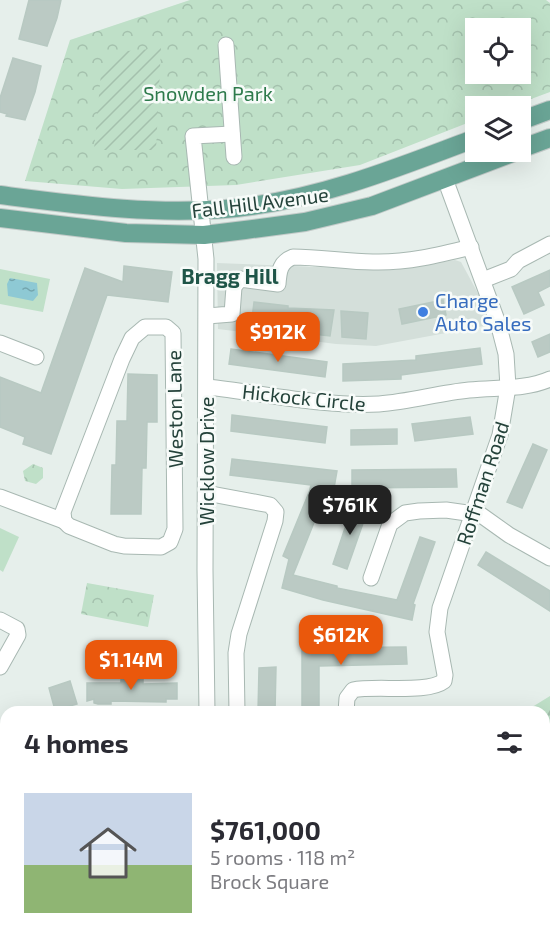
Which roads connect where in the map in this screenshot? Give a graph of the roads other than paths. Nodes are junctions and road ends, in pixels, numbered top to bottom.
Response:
1 (226, 45) dead end
2 (550, 110) edge
3 (531, 117) edge
4 (232, 134) junction
5 (550, 138) edge
6 (465, 142) edge
7 (531, 145) edge
8 (234, 157) dead end
9 (489, 162) edge
10 (445, 179) junction
11 (0, 195) edge
12 (201, 210) junction
13 (0, 218) edge
14 (204, 235) junction
15 (550, 244) edge
16 (471, 247) junction
17 (483, 280) junction
18 (207, 316) junction
19 (0, 343) edge
20 (36, 357) dead end
21 (550, 379) edge
22 (207, 387) junction
23 (508, 387) junction
24 (206, 493) junction
25 (0, 497) edge
26 (473, 513) junction
27 (64, 522) junction
28 (550, 558) edge
29 (371, 578) dead end
30 (0, 620) edge
31 (0, 667) edge
32 (207, 706) edge
33 (237, 706) edge
34 (346, 706) edge

1 - 4 street
2 - 3 main road
4 - 8 street
4 - 12 street
5 - 7 main road
6 - 12 main road, Fall Hill Avenue
9 - 10 main road, Fall Hill Avenue
10 - 14 main road, Fall Hill Avenue
10 - 16 street, Roffman Road
11 - 12 main road, Fall Hill Avenue
12 - 14 street, Wicklow Drive
13 - 14 main road, Fall Hill Avenue
14 - 18 street, Wicklow Drive
15 - 17 street
16 - 17 street, Roffman Road
16 - 18 street
17 - 23 street, Roffman Road
18 - 22 street, Wicklow Drive
19 - 20 street
21 - 23 street, Hickock Circle
22 - 23 street, Hickock Circle
22 - 24 street, Wicklow Drive
23 - 26 street, Roffman Road
24 - 32 street, Wicklow Drive
24 - 33 street
25 - 27 street, Weston Lane
26 - 28 street
26 - 29 street
26 - 34 street, Roffman Road
27 - 27 street, Weston Lane
30 - 31 street

